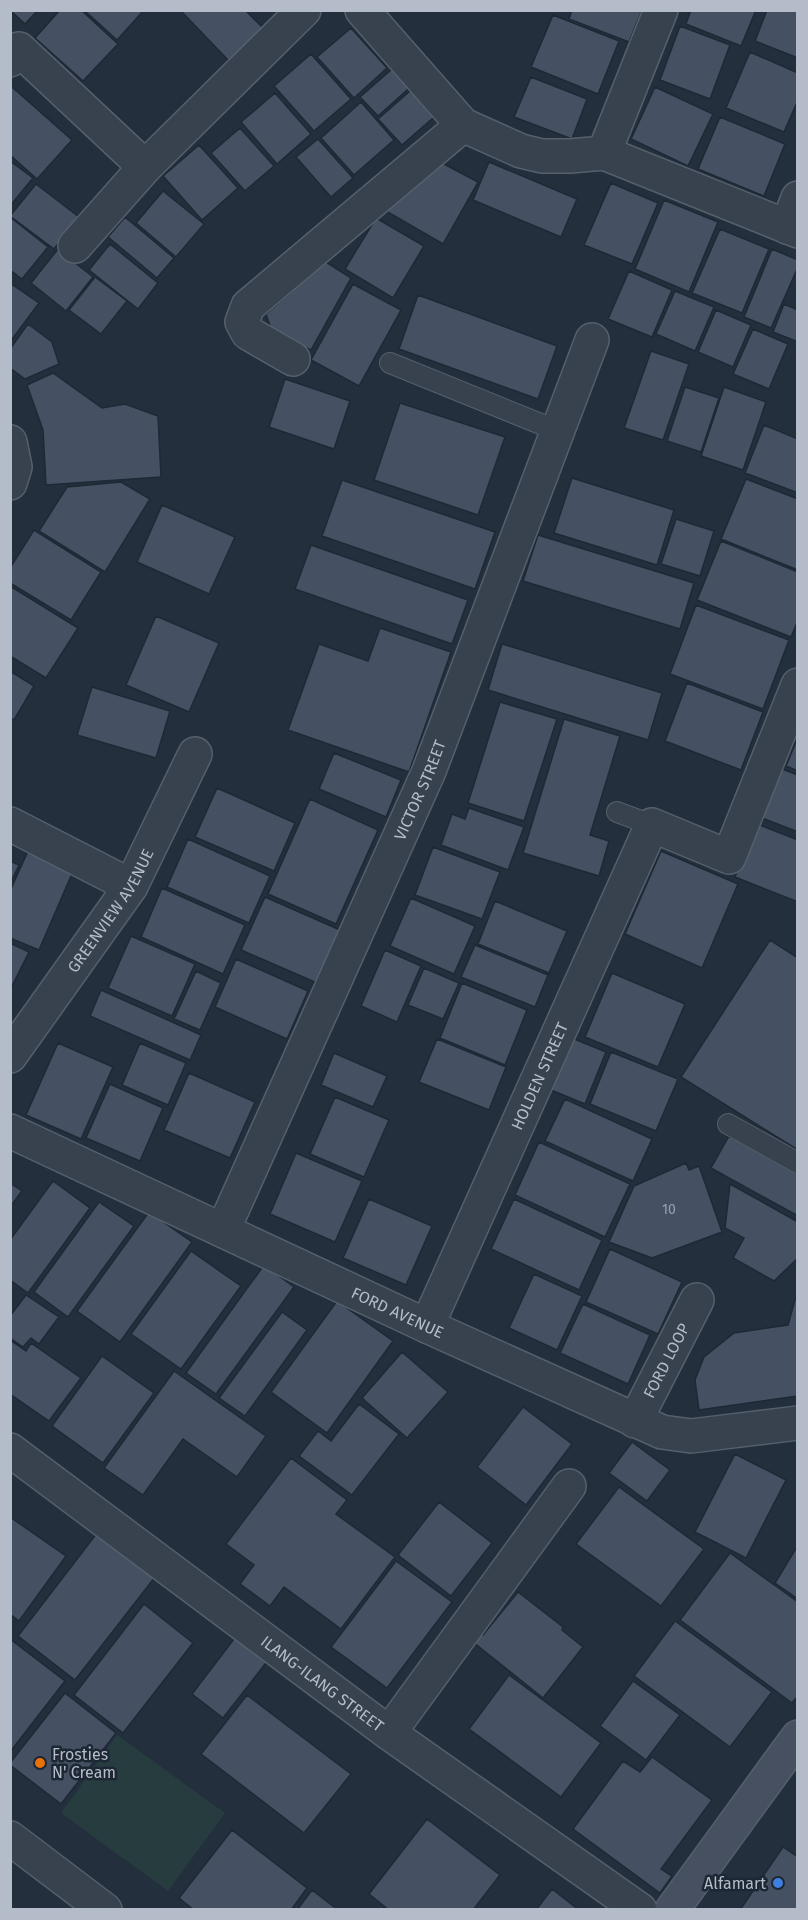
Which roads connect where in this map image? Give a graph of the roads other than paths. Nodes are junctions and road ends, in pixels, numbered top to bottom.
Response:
1 (304, 10) edge
2 (362, 10) edge
3 (661, 10) edge
4 (13, 50) edge
5 (463, 125) junction
6 (604, 153) junction
7 (145, 168) junction
8 (794, 219) edge
9 (75, 246) dead end
10 (592, 340) dead end
11 (293, 359) dead end
12 (390, 363) dead end
13 (558, 431) junction
14 (10, 442) edge
15 (10, 483) edge
16 (798, 685) edge
17 (195, 754) dead end
18 (617, 812) dead end
19 (10, 824) edge
20 (652, 825) junction
21 (131, 886) junction
22 (10, 1056) edge
23 (729, 1124) dead end
24 (10, 1131) edge
25 (798, 1163) edge
26 (223, 1230) junction
27 (697, 1300) dead end
28 (427, 1326) junction
29 (635, 1421) junction
30 (798, 1423) edge
31 (10, 1450) edge
32 (569, 1486) dead end
33 (389, 1732) junction
34 (798, 1737) edge
35 (10, 1838) edge
36 (105, 1910) edge
37 (639, 1910) edge
38 (672, 1910) edge

1 - 7 street
2 - 5 street
3 - 6 street
4 - 7 street
5 - 6 street
5 - 11 street
6 - 8 street
7 - 9 street
10 - 13 street, VICTOR STREET
12 - 13 lane
13 - 26 street, VICTOR STREET
14 - 15 street
16 - 20 street
17 - 21 street, GREENVIEW AVENUE
18 - 20 lane
19 - 21 street
20 - 28 street, HOLDEN STREET
21 - 22 street, GREENVIEW AVENUE
23 - 25 lane
24 - 26 street, FORD AVENUE
26 - 28 street, FORD AVENUE
27 - 29 street, FORD LOOP
28 - 29 street, FORD AVENUE
29 - 30 street, FORD AVENUE
31 - 33 street, ILANG-ILANG STREET
32 - 33 street
33 - 37 street, ILANG-ILANG STREET
34 - 38 street
35 - 36 street

